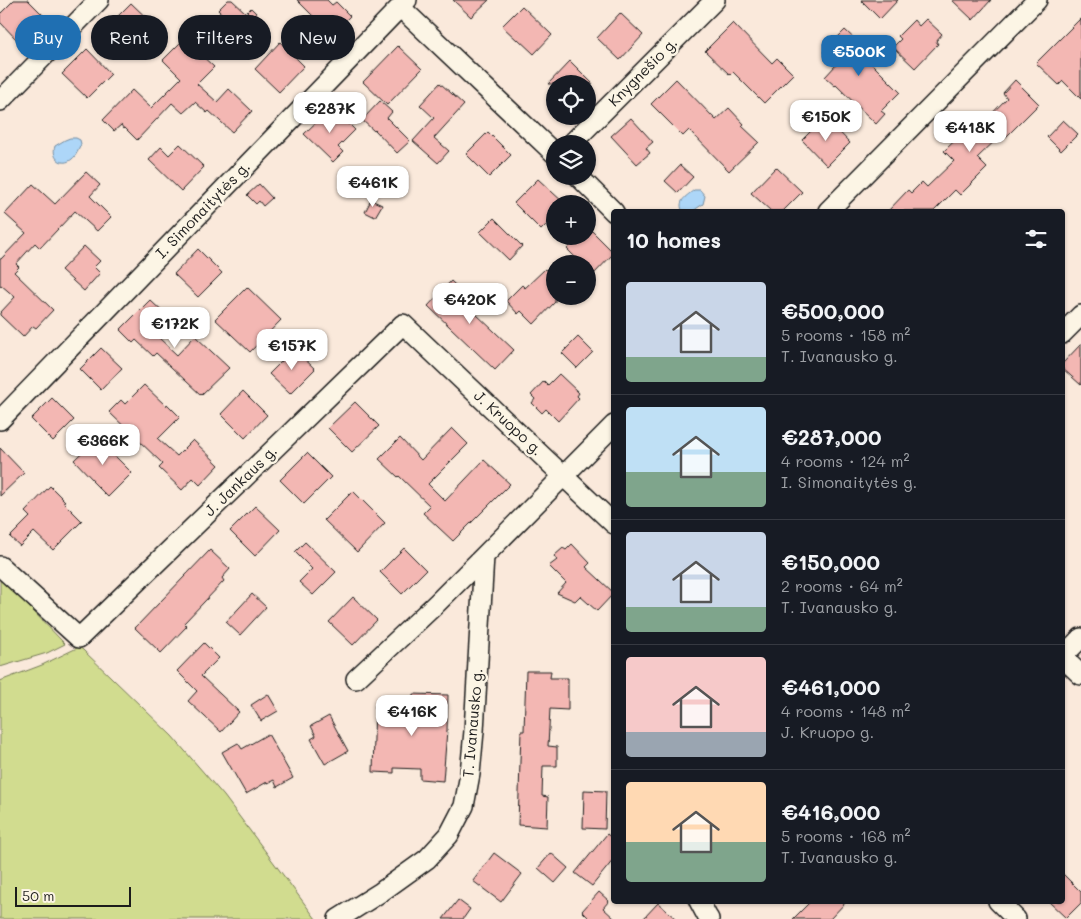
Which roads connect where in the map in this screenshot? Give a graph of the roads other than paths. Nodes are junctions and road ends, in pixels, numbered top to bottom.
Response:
1 (99, 0) edge
2 (715, 0) edge
3 (1037, 0) edge
4 (404, 3) edge
5 (0, 101) edge
6 (580, 135) edge
7 (546, 145) edge
8 (587, 185) edge
9 (611, 209) edge
10 (830, 209) edge
11 (1081, 315) edge
12 (402, 324) joint
13 (1065, 331) edge
14 (0, 420) edge
15 (611, 428) edge
16 (563, 475) junction
17 (611, 521) edge
18 (484, 556) junction
19 (0, 566) edge
20 (1081, 638) edge
21 (1065, 654) edge
22 (1065, 660) edge
23 (1081, 675) edge
24 (356, 679) dead end
25 (701, 904) edge
26 (1001, 904) edge
27 (338, 919) edge
28 (709, 919) edge
29 (1016, 919) edge

1 - 5 street
2 - 6 street, Knygnešio g.
3 - 10 street
4 - 7 street
4 - 14 street, I. Simonaitytės g.
8 - 9 street
11 - 13 street
12 - 16 street, J. Kruopo g.
12 - 19 street, J. Jankaus g.
15 - 16 street
16 - 17 street, J. Kruopo g.
16 - 18 street
18 - 24 street
18 - 27 street, T. Ivanausko g.
20 - 21 street
22 - 23 street
25 - 28 street
26 - 29 street

